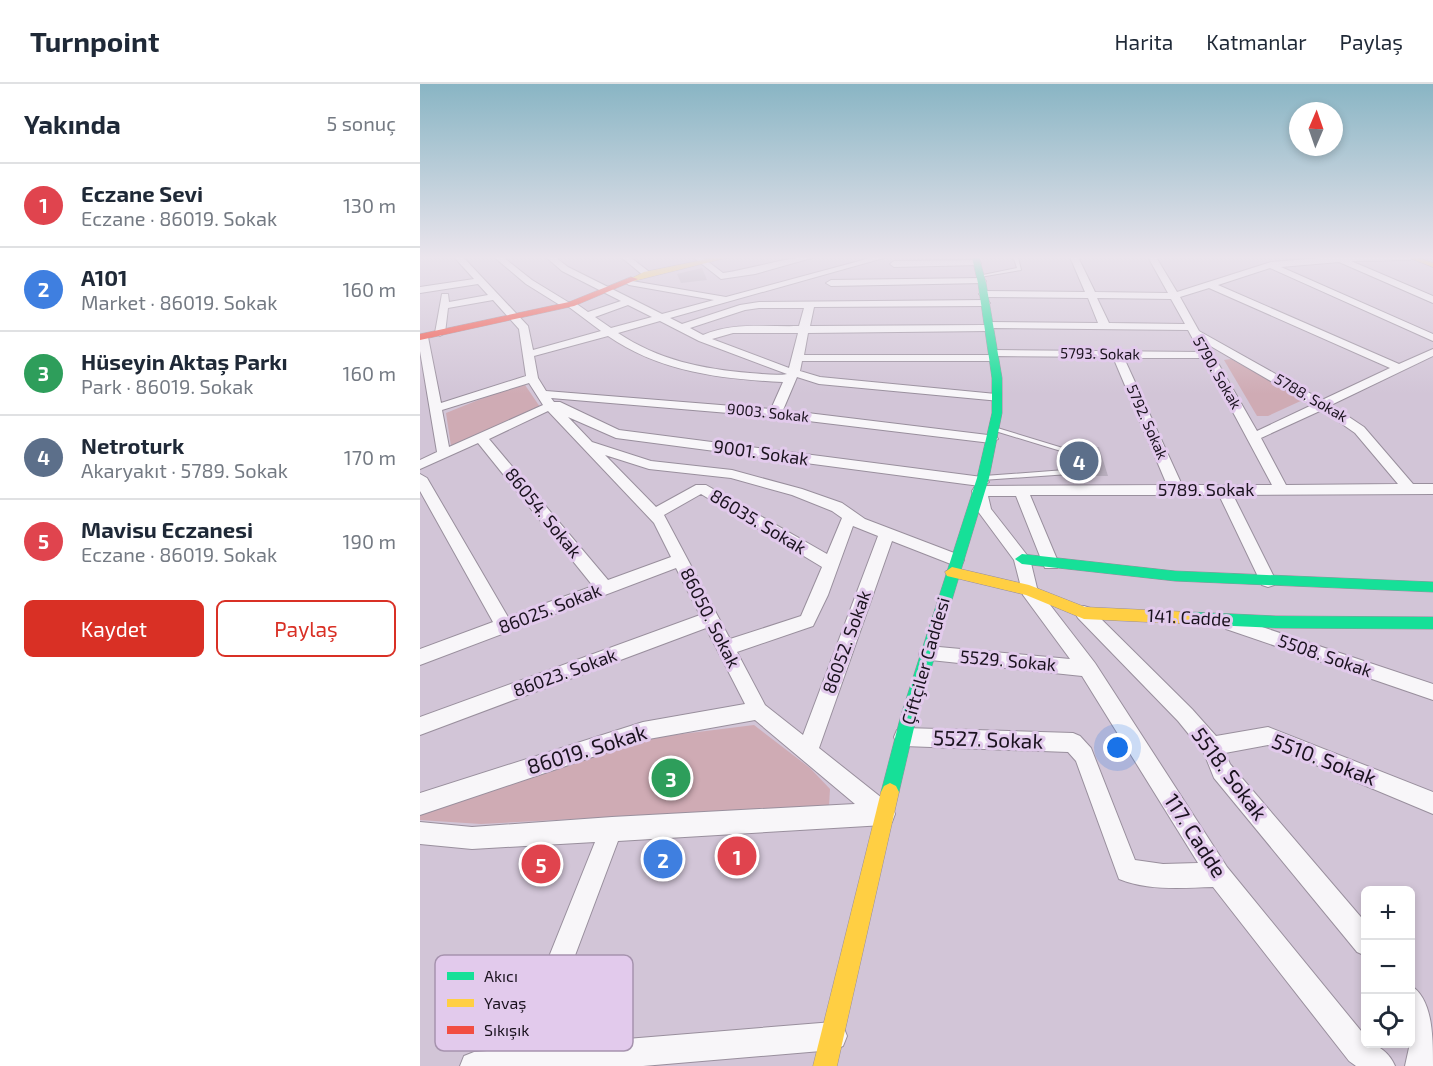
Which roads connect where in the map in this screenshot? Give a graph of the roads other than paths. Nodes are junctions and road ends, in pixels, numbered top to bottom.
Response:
1 (444, 303) edge
2 (462, 303) edge
3 (502, 303) edge
4 (564, 303) edge
5 (574, 303) edge
6 (625, 303) edge
7 (633, 303) edge
8 (717, 303) edge
9 (810, 303) joint
10 (985, 303) edge
11 (1095, 303) edge
12 (1178, 303) edge
13 (1251, 303) edge
14 (1355, 303) edge
15 (568, 305) junction
16 (444, 306) junction
17 (587, 316) junction
18 (516, 317) junction
19 (661, 318) junction
20 (989, 326) junction
21 (1105, 326) junction
22 (680, 328) junction
23 (805, 329) junction
24 (1192, 330) junction
25 (440, 333) junction
26 (611, 333) junction
27 (422, 337) edge
28 (1433, 338) edge
29 (703, 339) junction
30 (1433, 352) edge
31 (529, 354) junction
32 (1117, 354) junction
33 (993, 355) junction
34 (1206, 355) junction
35 (798, 358) junction
36 (424, 361) edge
37 (1399, 368) junction
38 (792, 376) junction
39 (532, 378) junction
40 (996, 398) junction
41 (547, 400) junction
42 (1323, 405) junction
43 (435, 408) junction
44 (775, 413) junction
45 (992, 434) junction
46 (1254, 437) junction
47 (481, 438) junction
48 (583, 443) junction
49 (444, 455) junction
50 (420, 465) edge
51 (420, 478) edge
52 (981, 484) junction
53 (1408, 488) junction
54 (1433, 489) edge
55 (1177, 490) junction
56 (1224, 490) junction
57 (1282, 490) junction
58 (1021, 491) junction
59 (654, 514) junction
60 (850, 516) junction
61 (887, 533) junction
62 (1022, 559) junction
63 (680, 560) junction
64 (830, 564) junction
65 (1051, 564) junction
66 (954, 566) junction
67 (1269, 581) junction
68 (1433, 586) edge
69 (605, 588) junction
70 (1029, 590) junction
71 (1084, 613) junction
72 (710, 619) junction
73 (1217, 619) junction
74 (1433, 623) edge
75 (504, 626) junction
76 (725, 648) junction
77 (928, 654) junction
78 (420, 657) edge
79 (1088, 669) junction
80 (1433, 692) edge
81 (758, 711) junction
82 (420, 726) edge
83 (903, 737) junction
84 (1212, 747) junction
85 (807, 751) junction
86 (1433, 803) edge
87 (420, 804) edge
88 (885, 814) junction
89 (612, 828) junction
90 (420, 833) edge
91 (1219, 875) junction
92 (1363, 940) edge
93 (562, 955) edge
94 (1415, 1005) edge
95 (833, 1036) junction
96 (661, 1058) edge
97 (519, 1064) edge
98 (474, 1066) edge
99 (827, 1066) edge
100 (1381, 1066) edge
101 (1419, 1066) edge

1 - 16 street
2 - 16 street
3 - 18 street
4 - 15 street
5 - 15 street
6 - 17 street
7 - 19 street
8 - 19 street
9 - 22 street
9 - 23 street
10 - 20 street, Çiftçiler Caddesi
11 - 21 street
12 - 24 street, 5790. Sokak
13 - 37 street
14 - 28 street
15 - 17 street
15 - 18 street
16 - 25 street
17 - 26 street
18 - 25 street
18 - 31 street
19 - 22 street
19 - 26 street
20 - 21 street
20 - 23 street
20 - 33 street, Çiftçiler Caddesi
21 - 24 street
22 - 29 street
23 - 29 street
23 - 35 street
24 - 34 street, 5790. Sokak
24 - 42 street, 5788. Sokak
25 - 27 street
26 - 31 street
26 - 38 street
27 - 36 street
29 - 38 street
30 - 37 street
31 - 39 street
32 - 33 street, 5793. Sokak
32 - 34 street, 5793. Sokak
32 - 55 street, 5792. Sokak
33 - 35 street, 5793. Sokak
33 - 40 street, Çiftçiler Caddesi
34 - 46 street, 5790. Sokak
35 - 38 street
36 - 43 street
37 - 42 street
38 - 40 street
38 - 44 street
39 - 41 street, 86050. Sokak
39 - 43 street
40 - 45 street, Çiftçiler Caddesi
41 - 44 street, 9003. Sokak
41 - 47 street
41 - 48 street, 86050. Sokak
41 - 52 street, 9001. Sokak
42 - 46 street
42 - 53 street, 5788. Sokak
43 - 49 street
44 - 45 street, 9003. Sokak
45 - 52 street, Çiftçiler Caddesi
45 - 52 lane
46 - 57 street, 5790. Sokak
47 - 49 street
47 - 69 street, 86054. Sokak
48 - 59 street, 86050. Sokak
48 - 60 street
49 - 50 street
51 - 75 street
52 - 58 street, 5789. Sokak
52 - 62 street
52 - 66 street, Çiftçiler Caddesi
53 - 54 street, 5789. Sokak
53 - 57 street, 5789. Sokak
55 - 56 street, 5789. Sokak
55 - 58 street, 5789. Sokak
56 - 57 street, 5789. Sokak
56 - 67 street
58 - 65 street
59 - 63 street, 86050. Sokak
59 - 64 street, 86035. Sokak
60 - 61 street
60 - 64 street
61 - 66 street
61 - 85 street, 86052. Sokak
62 - 65 street
62 - 70 street
63 - 69 street, 86025. Sokak
63 - 72 street, 86050. Sokak
64 - 76 street
65 - 67 street
66 - 70 street, 141. Cadde
66 - 77 street, Çiftçiler Caddesi
67 - 68 street
69 - 75 street, 86025. Sokak
70 - 71 street, 141. Cadde
70 - 79 street, 117. Cadde
71 - 73 street, 141. Cadde
71 - 84 street, 5518. Sokak
72 - 76 street, 86050. Sokak
72 - 82 street, 86023. Sokak
73 - 74 street, 141. Cadde
73 - 80 street, 5508. Sokak
75 - 78 street, 86025. Sokak
76 - 81 street, 86050. Sokak
77 - 79 street, 5529. Sokak
77 - 83 street, Çiftçiler Caddesi
79 - 91 street, 117. Cadde
81 - 85 street, 86050. Sokak
81 - 87 street, 86019. Sokak
83 - 88 street, Çiftçiler Caddesi
83 - 91 street, 5527. Sokak
84 - 86 street, 5510. Sokak
84 - 92 street, 5518. Sokak
85 - 88 street, 86050. Sokak
88 - 89 street
88 - 95 street, Çiftçiler Caddesi
89 - 90 street
89 - 93 street
91 - 100 street, 117. Cadde
94 - 101 street
95 - 96 street
95 - 99 street, Çiftçiler Caddesi
96 - 97 street
97 - 98 street

